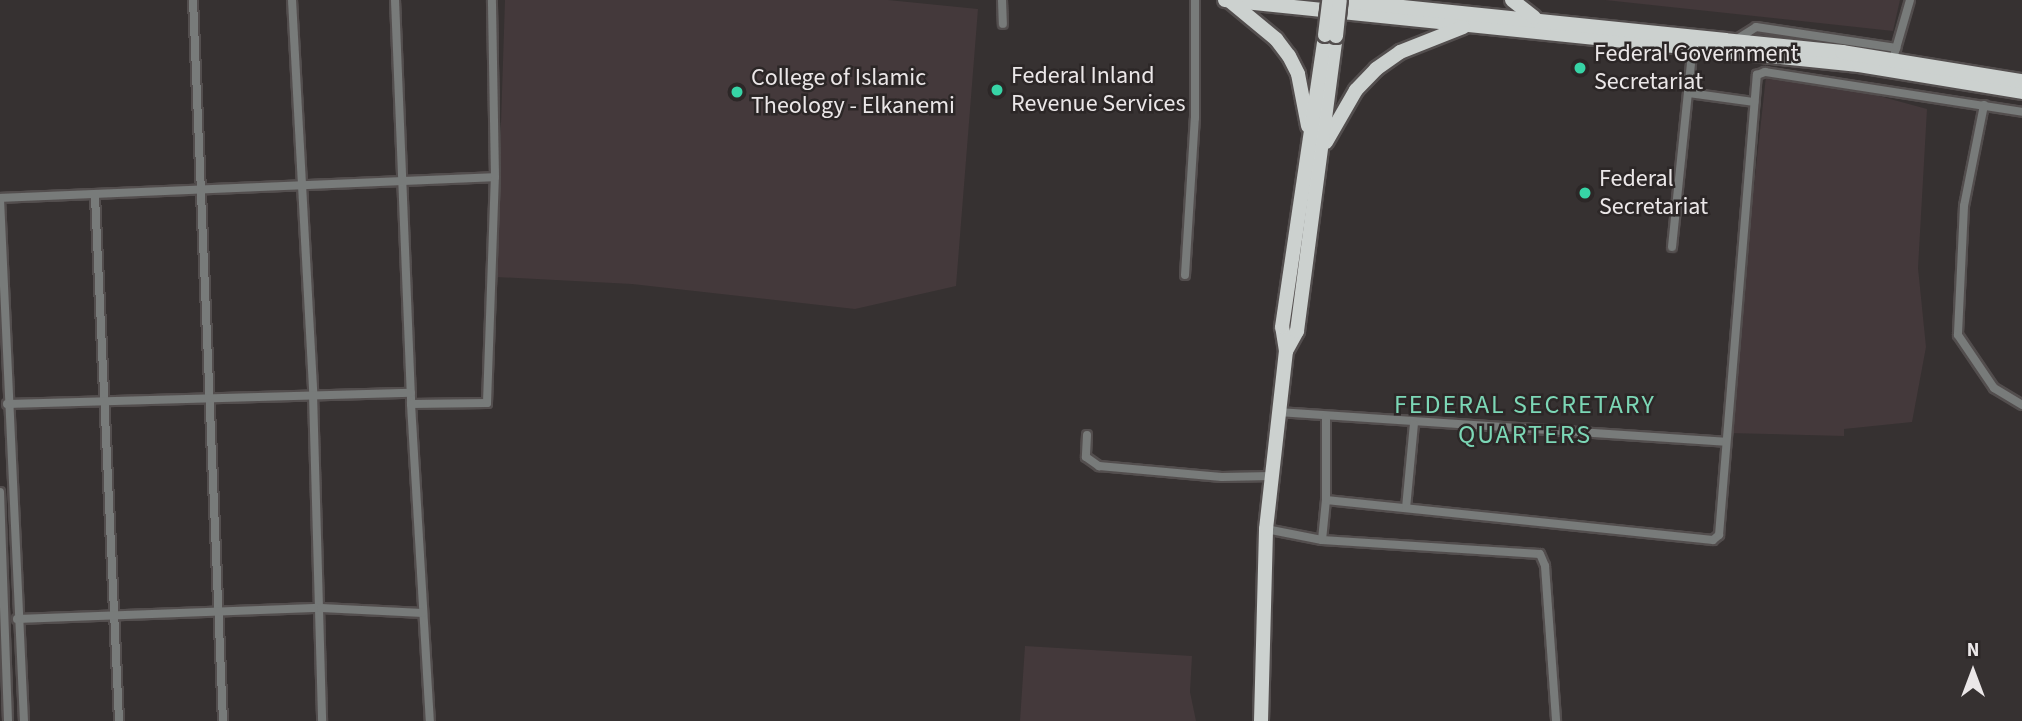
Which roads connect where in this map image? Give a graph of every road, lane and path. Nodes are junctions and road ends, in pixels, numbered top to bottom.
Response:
1 (193, 0) edge
2 (292, 0) edge
3 (395, 0) edge
4 (492, 0) edge
5 (1002, 0) edge
6 (1195, 0) edge
7 (1227, 0) edge
8 (1332, 0) edge
9 (1340, 0) edge
10 (1469, 0) edge
11 (1512, 0) edge
12 (1910, 0) edge
13 (1457, 12) junction
14 (1538, 20) junction
15 (1003, 24) dead end
16 (1469, 25) junction
17 (1330, 35) junction
18 (1693, 42) junction
19 (1895, 53) junction
20 (2022, 81) edge
21 (2022, 92) edge
22 (1689, 93) junction
23 (1754, 102) junction
24 (1984, 105) junction
25 (2022, 112) edge
26 (1316, 150) junction
27 (495, 177) junction
28 (403, 179) junction
29 (301, 186) junction
30 (199, 191) junction
31 (95, 196) junction
32 (0, 199) edge
33 (1672, 247) dead end
34 (1185, 275) dead end
35 (411, 393) junction
36 (313, 394) junction
37 (209, 399) junction
38 (107, 401) junction
39 (7, 404) junction
40 (411, 404) junction
41 (2022, 405) edge
42 (1278, 412) junction
43 (1325, 416) junction
44 (1414, 424) junction
45 (1087, 435) dead end
46 (1725, 442) junction
47 (1272, 476) junction
48 (0, 492) edge
49 (1326, 499) junction
50 (1406, 508) junction
51 (1266, 529) junction
52 (1321, 540) junction
53 (321, 608) junction
54 (219, 610) junction
55 (423, 613) junction
56 (117, 616) junction
57 (17, 619) junction
58 (8, 721) edge
59 (24, 721) edge
60 (119, 721) edge
61 (223, 721) edge
62 (321, 721) edge
63 (430, 721) edge
64 (1261, 721) edge
65 (1556, 721) edge

1 - 30 street
2 - 29 street
3 - 28 street
4 - 27 street
5 - 15 street
6 - 34 street
7 - 16 highway
7 - 26 highway
8 - 13 highway
8 - 17 highway, bridge
9 - 17 highway, bridge
10 - 13 highway
11 - 14 highway
12 - 19 street
13 - 14 highway
14 - 18 highway
16 - 18 highway
16 - 26 highway
17 - 26 highway
18 - 19 highway
18 - 21 highway
18 - 22 street
19 - 20 highway
22 - 23 street
22 - 33 street
23 - 24 street
23 - 46 street
24 - 25 street
24 - 41 street
26 - 42 highway
27 - 28 street
27 - 40 street
28 - 29 street
28 - 35 street
29 - 30 street
29 - 36 street
30 - 31 street
30 - 37 street
31 - 32 street
31 - 38 street
32 - 39 street
35 - 36 street
35 - 40 street
36 - 37 street
36 - 53 street
37 - 38 street
37 - 54 street
38 - 39 street
38 - 56 street
39 - 57 street
40 - 55 street
42 - 43 street
42 - 47 highway
43 - 44 street
43 - 49 street
44 - 46 street
44 - 50 street
45 - 47 street
46 - 50 street
47 - 51 highway
48 - 58 street
49 - 50 street
49 - 52 street
51 - 52 street
51 - 64 highway
52 - 65 street
53 - 54 street
53 - 55 street
53 - 62 street
54 - 56 street
54 - 61 street
55 - 63 street
56 - 57 street
56 - 60 street
57 - 59 street

